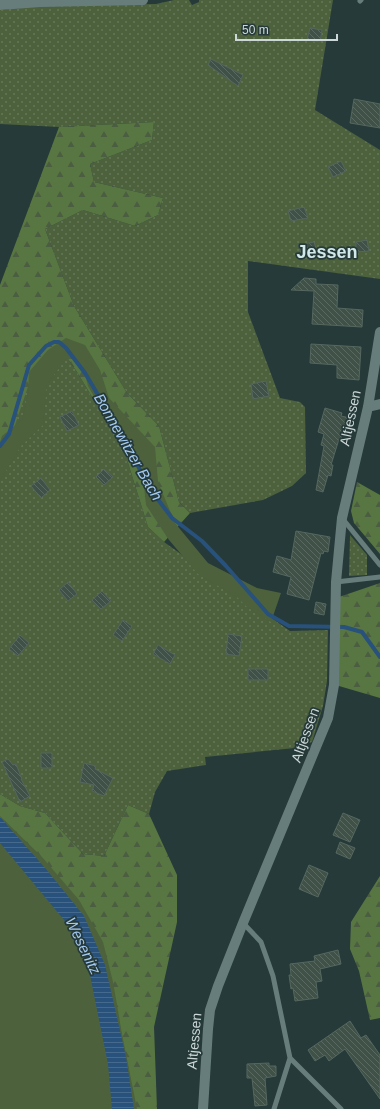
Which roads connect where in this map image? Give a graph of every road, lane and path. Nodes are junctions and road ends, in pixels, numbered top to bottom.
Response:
1 (143, 0) edge
2 (0, 5) edge
3 (380, 332) edge
4 (380, 404) edge
5 (368, 407) junction
6 (342, 518) junction
7 (380, 565) edge
8 (380, 577) edge
9 (336, 582) junction
10 (243, 923) junction
11 (290, 1058) junction
12 (203, 1109) edge
13 (274, 1109) edge
14 (341, 1109) edge

1 - 2 street
3 - 5 street, Altjessen
4 - 5 street
5 - 6 street, Altjessen
6 - 7 lane
6 - 9 street, Altjessen
8 - 9 lane
9 - 10 street, Altjessen
10 - 11 lane
10 - 12 street, Altjessen
11 - 13 lane
11 - 14 lane

